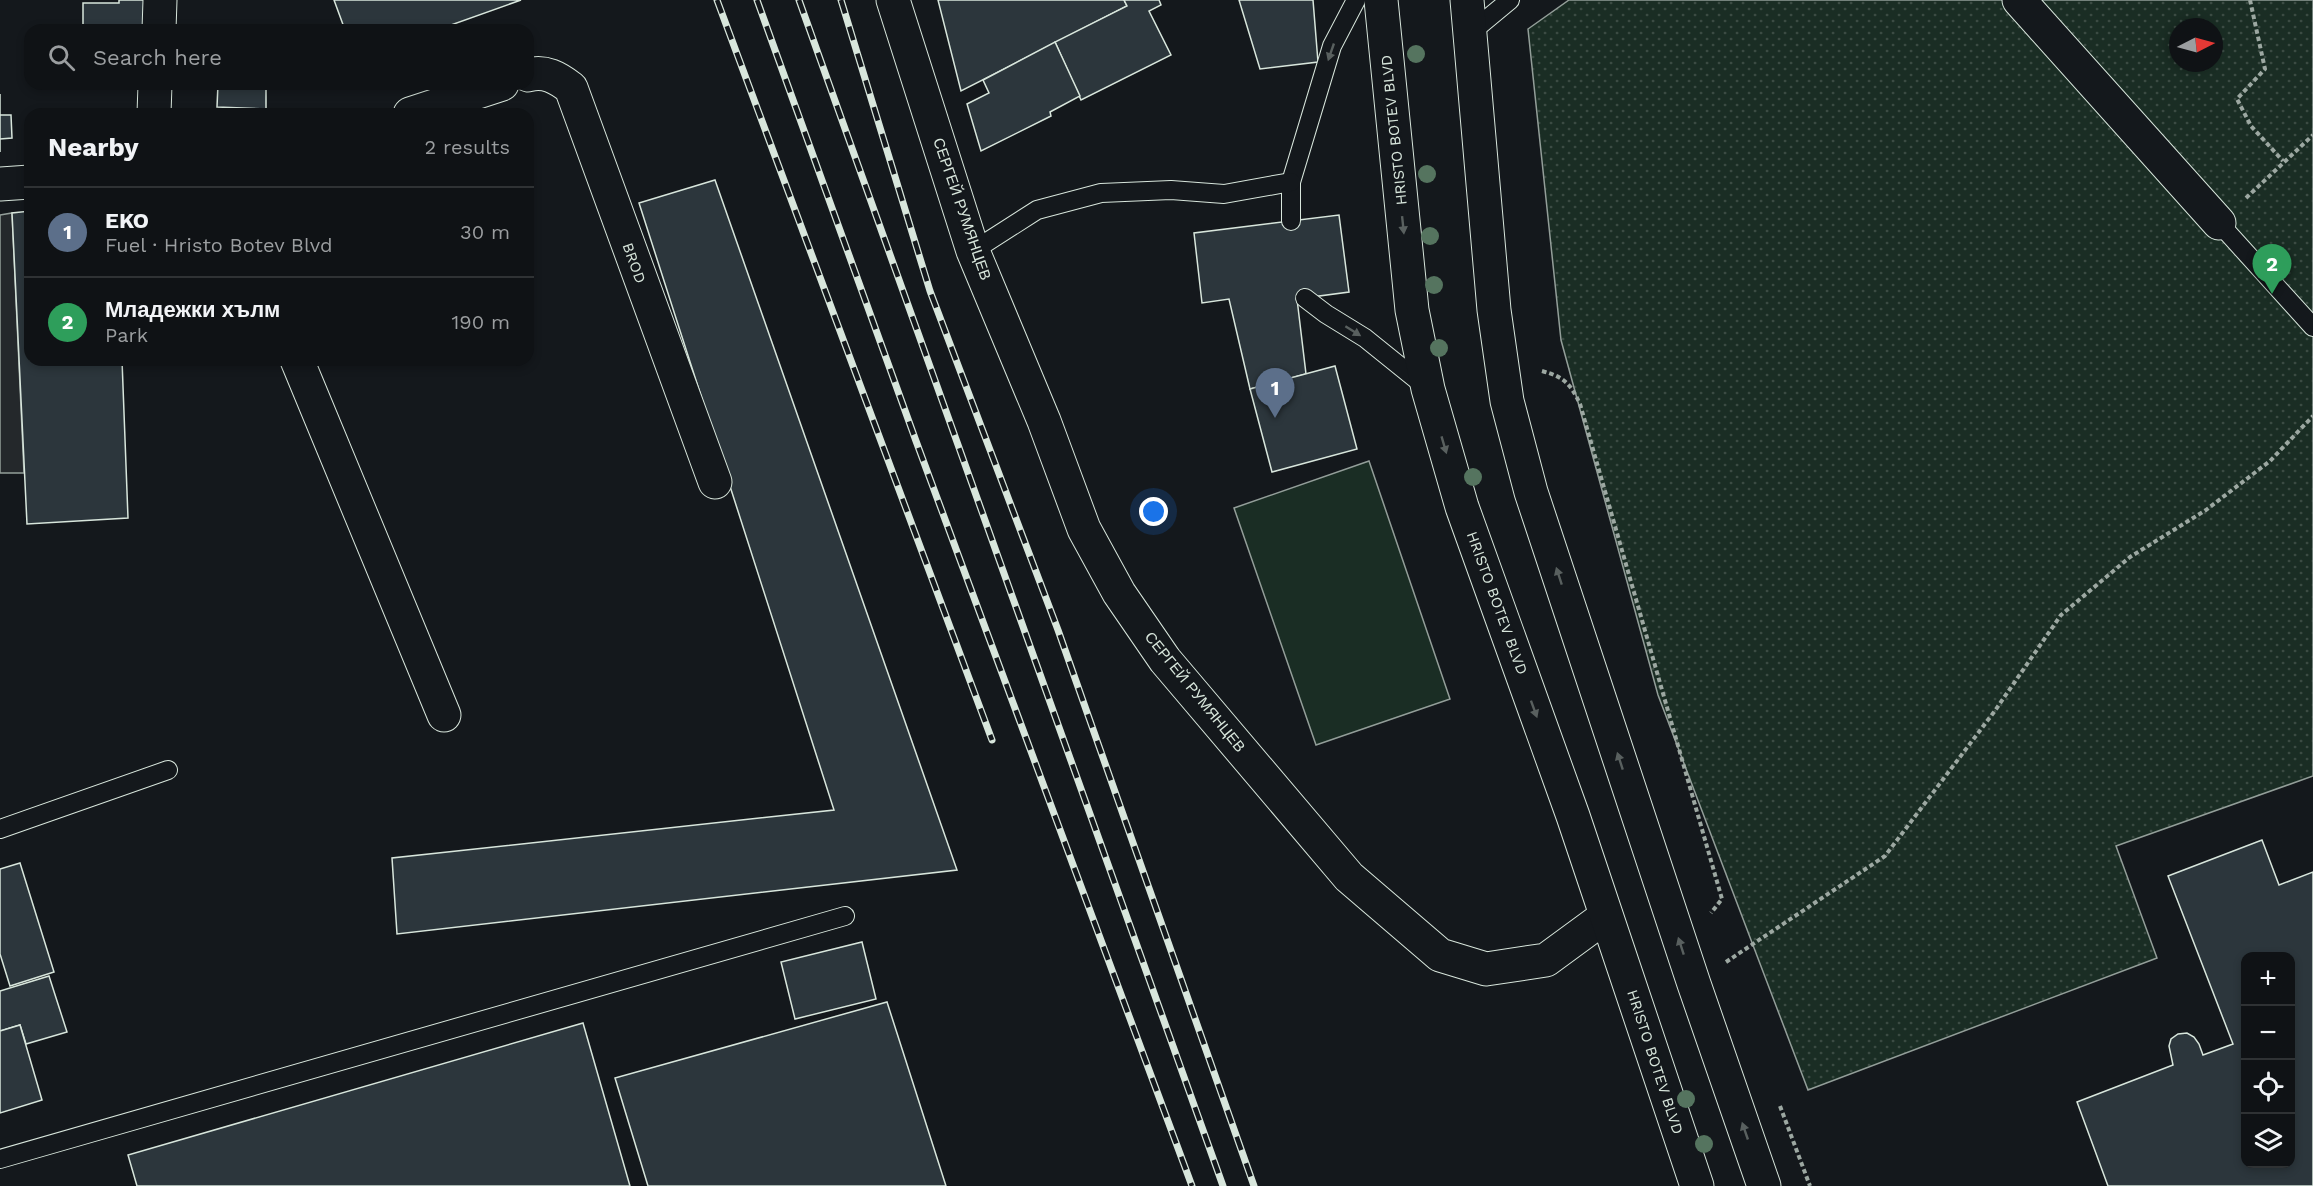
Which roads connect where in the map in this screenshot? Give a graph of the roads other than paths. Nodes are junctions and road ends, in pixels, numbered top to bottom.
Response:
1 (160, 0) edge
2 (893, 0) edge
3 (1356, 0) edge
4 (1381, 0) edge
5 (1467, 0) edge
6 (1510, 0) edge
7 (2019, 0) edge
8 (159, 24) edge
9 (1469, 34) junction
10 (534, 73) edge
11 (155, 90) edge
12 (484, 90) edge
13 (154, 108) edge
14 (428, 108) edge
15 (24, 182) edge
16 (1291, 182) junction
17 (0, 184) edge
18 (1292, 221) dead end
19 (2219, 223) joint
20 (973, 250) junction
21 (1305, 298) dead end
22 (2313, 327) edge
23 (299, 366) edge
24 (1428, 389) junction
25 (715, 482) dead end
26 (444, 715) dead end
27 (168, 770) dead end
28 (0, 828) edge
29 (845, 916) dead end
30 (1606, 916) junction
31 (0, 1159) edge
32 (1697, 1186) edge
33 (1764, 1186) edge

1 - 8 street
2 - 20 street, СЕРГЕЙ РУМЯНЦЕВ
3 -> 16 lane
4 -> 24 street, HRISTO BOTEV BLVD
5 - 9 street
6 - 9 lane
7 - 19 street
33 -> 9 street
10 - 25 street, BROD
11 - 13 street
12 - 14 street
15 - 17 street
16 - 18 lane
16 - 20 lane
19 - 22 lane
20 - 30 street, СЕРГЕЙ РУМЯНЦЕВ
21 -> 24 lane
23 - 26 street
24 -> 30 street, HRISTO BOTEV BLVD
27 - 28 lane
29 - 31 lane
30 - 32 street, HRISTO BOTEV BLVD

